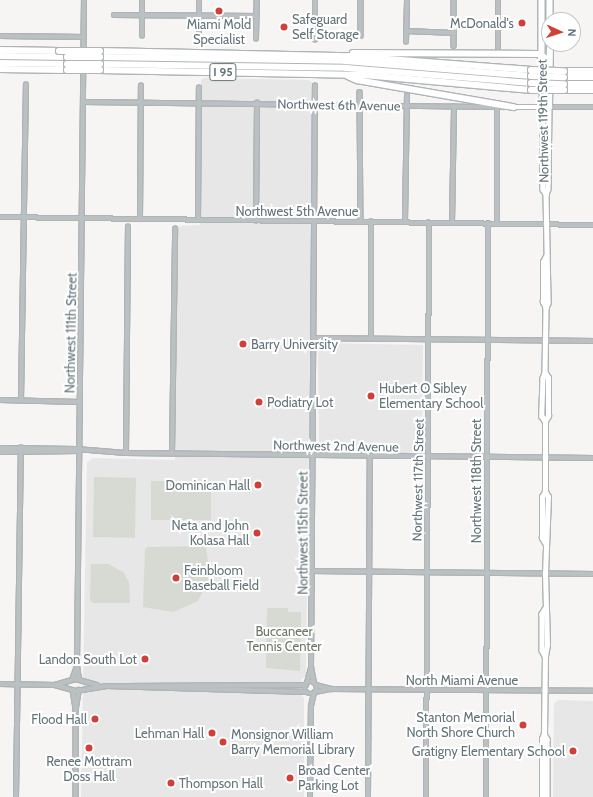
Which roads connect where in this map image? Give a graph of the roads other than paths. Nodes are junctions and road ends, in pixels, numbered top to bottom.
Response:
1 (84, 0) edge
2 (142, 0) edge
3 (199, 0) edge
4 (257, 0) edge
5 (315, 0) edge
6 (361, 0) edge
7 (407, 0) edge
8 (454, 0) edge
9 (498, 0) edge
10 (542, 0) edge
11 (550, 0) edge
12 (550, 12) edge
13 (142, 14) junction
14 (114, 15) dead end
15 (199, 15) junction
16 (257, 16) junction
17 (407, 31) junction
18 (454, 33) junction
19 (0, 36) edge
20 (142, 36) dead end
21 (199, 36) dead end
22 (361, 36) dead end
23 (84, 37) junction
24 (256, 39) dead end
25 (315, 40) dead end
26 (406, 42) dead end
27 (454, 46) dead end
28 (498, 48) dead end
29 (0, 50) edge
30 (550, 52) edge
31 (100, 54) junction
32 (290, 54) junction
33 (0, 56) edge
34 (542, 56) junction
35 (0, 63) edge
36 (66, 67) junction
37 (100, 67) junction
38 (550, 68) junction
39 (0, 69) edge
40 (593, 71) edge
41 (531, 73) junction
42 (564, 74) junction
43 (346, 75) junction
44 (593, 77) edge
45 (593, 84) edge
46 (26, 86) dead end
47 (141, 86) dead end
48 (315, 86) dead end
49 (531, 87) junction
50 (564, 87) junction
51 (199, 88) dead end
52 (593, 90) edge
53 (360, 92) dead end
54 (407, 96) dead end
55 (84, 102) junction
56 (141, 103) junction
57 (257, 103) junction
58 (199, 104) junction
59 (314, 104) junction
60 (360, 105) junction
61 (407, 106) junction
62 (454, 107) junction
63 (514, 107) junction
64 (593, 107) edge
65 (497, 108) junction
66 (546, 108) junction
67 (0, 217) edge
68 (24, 217) junction
69 (82, 218) junction
70 (140, 219) junction
71 (198, 220) junction
72 (256, 221) junction
73 (361, 221) junction
74 (315, 222) junction
75 (372, 222) junction
76 (405, 222) junction
77 (429, 223) junction
78 (452, 223) junction
79 (488, 224) junction
80 (497, 224) junction
81 (546, 224) junction
82 (593, 225) edge
83 (128, 227) dead end
84 (175, 229) dead end
85 (314, 338) junction
86 (371, 339) junction
87 (429, 340) junction
88 (487, 340) junction
89 (545, 341) junction
90 (593, 341) edge
91 (0, 400) edge
92 (21, 400) junction
93 (80, 402) junction
94 (0, 448) edge
95 (21, 450) junction
96 (80, 451) junction
97 (0, 452) edge
98 (126, 454) junction
99 (172, 454) junction
100 (313, 456) junction
101 (370, 457) junction
102 (429, 458) junction
103 (487, 458) junction
104 (545, 458) junction
105 (593, 458) edge
106 (313, 571) junction
107 (370, 571) junction
108 (427, 572) junction
109 (486, 574) junction
110 (545, 574) junction
111 (593, 574) edge
112 (77, 666) junction
113 (312, 668) junction
114 (80, 680) junction
115 (72, 681) junction
116 (0, 684) edge
117 (306, 684) junction
118 (315, 684) junction
119 (18, 685) junction
120 (55, 685) junction
121 (98, 686) junction
122 (240, 687) junction
123 (72, 689) junction
124 (80, 689) junction
125 (331, 689) junction
126 (369, 689) junction
127 (427, 690) junction
128 (486, 690) junction
129 (544, 691) junction
130 (593, 692) edge
131 (307, 693) junction
132 (315, 693) junction
133 (311, 706) junction
134 (76, 708) junction
135 (544, 734) junction
136 (16, 797) edge
137 (76, 797) edge
138 (310, 797) edge
139 (368, 797) edge
140 (426, 797) edge
141 (486, 797) edge
142 (542, 797) edge
143 (547, 797) edge

1 - 23 street, Northwest 111th Street
2 - 13 street
3 - 15 street
4 - 16 street
5 - 25 street
6 - 22 street
7 - 17 street
8 - 18 street
9 - 28 street
10 - 34 highway, Northwest 119th Street
11 - 12 highway
13 - 14 street
13 - 15 street
13 - 20 street
15 - 16 street
15 - 21 street
16 - 24 street
17 - 18 street
17 - 26 street
18 - 27 street
19 - 23 street
23 - 55 street, Northwest 111th Street
29 - 31 highway, I 95, bridge
30 - 38 highway, Northwest 119th Street
31 - 32 highway, I 95
31 - 33 highway, bridge
31 - 41 highway
32 - 34 highway
32 - 41 highway, I 95
34 - 38 highway
34 - 66 main road, Northwest 119th Street
35 - 36 highway
36 - 37 highway, I 95, bridge
36 - 39 highway, I 95
37 - 43 highway, I 95
37 - 49 highway
38 - 66 highway, Northwest 119th Street
40 - 42 highway, I 95
41 - 42 highway, I 95, bridge
42 - 44 highway
43 - 49 highway, I 95
43 - 63 highway
45 - 50 highway
46 - 68 street
47 - 56 street
48 - 59 street, Northwest 115th Street
49 - 50 highway, I 95, bridge
50 - 52 highway, I 95
51 - 58 street
53 - 60 street
54 - 61 street
55 - 56 street, Northwest 6th Avenue
55 - 69 street, Northwest 111th Street
56 - 58 street, Northwest 6th Avenue
56 - 70 street
57 - 58 street, Northwest 6th Avenue
57 - 59 street, Northwest 6th Avenue
57 - 72 street
58 - 71 street
59 - 60 street, Northwest 6th Avenue
59 - 74 street, Northwest 115th Street
60 - 61 street, Northwest 6th Avenue
60 - 73 street
61 - 62 street, Northwest 6th Avenue
61 - 76 street
62 - 65 street, Northwest 6th Avenue
62 - 78 street
63 - 65 street, Northwest 6th Avenue
63 - 66 main road, Northwest 6th Avenue
64 - 66 street, Northwest 6th Avenue
65 - 80 street
66 - 81 main road, Northwest 119th Street
67 - 68 street, Northwest 5th Avenue
68 - 69 street, Northwest 5th Avenue
68 - 92 street
69 - 70 street, Northwest 5th Avenue
69 - 93 street, Northwest 111th Street
70 - 71 street, Northwest 5th Avenue
71 - 72 street, Northwest 5th Avenue
72 - 74 street, Northwest 5th Avenue
73 - 74 street, Northwest 5th Avenue
73 - 75 street, Northwest 5th Avenue
74 - 85 street, Northwest 115th Street
75 - 76 street, Northwest 5th Avenue
75 - 86 street
76 - 77 street, Northwest 5th Avenue
77 - 78 street, Northwest 5th Avenue
77 - 87 street, Northwest 117th Street
78 - 79 street, Northwest 5th Avenue
79 - 80 street, Northwest 5th Avenue
79 - 88 street, Northwest 118th Street
80 - 81 street, Northwest 5th Avenue
81 - 82 street, Northwest 5th Avenue
81 - 89 main road, Northwest 119th Street
83 - 98 street
84 - 99 street
85 - 86 street
85 - 100 street, Northwest 115th Street
86 - 87 street
87 - 88 street
87 - 102 street, Northwest 117th Street
88 - 89 street
88 - 103 street, Northwest 118th Street
89 - 90 street
89 - 104 main road, Northwest 119th Street
91 - 92 street
92 - 93 street
93 - 96 street, Northwest 111th Street
94 - 95 street, Northwest 2nd Avenue
95 - 96 street, Northwest 2nd Avenue
95 - 97 street, Northwest 2nd Avenue
95 - 119 street
96 - 98 street, Northwest 2nd Avenue
96 - 112 street, Northwest 111th Street
98 - 99 street, Northwest 2nd Avenue
99 - 100 street, Northwest 2nd Avenue
100 - 101 street, Northwest 2nd Avenue
100 - 106 street, Northwest 115th Street
101 - 102 street, Northwest 2nd Avenue
101 - 107 street
102 - 103 street, Northwest 2nd Avenue
102 - 108 street, Northwest 117th Street
103 - 104 street, Northwest 2nd Avenue
103 - 109 street, Northwest 118th Street
104 - 105 street, Northwest 2nd Avenue
104 - 110 main road, Northwest 119th Street
106 - 107 street
106 - 113 street, Northwest 115th Street
107 - 108 street
107 - 126 street
108 - 109 street
108 - 127 street, Northwest 117th Street
109 - 110 street
109 - 128 street, Northwest 118th Street
110 - 111 street
110 - 129 main road, Northwest 119th Street
112 - 114 street, Northwest 111th Street
112 - 115 street, Northwest 111th Street
113 - 117 street
113 - 118 street
114 - 115 street
114 - 121 street
114 - 124 street, Northwest 111th Street
115 - 120 street
115 - 123 street, Northwest 111th Street
116 - 119 street
117 - 118 street, North Miami Avenue
117 - 122 street
117 - 131 street
118 - 125 street, North Miami Avenue
118 - 132 street
119 - 120 street
119 - 136 street
120 - 123 street
121 - 122 street
121 - 124 street
122 - 131 street
123 - 124 street
123 - 134 street, Northwest 111th Street
124 - 134 street, Northwest 111th Street
125 - 126 street, North Miami Avenue
125 - 132 street, North Miami Avenue
126 - 127 street, North Miami Avenue
126 - 139 street
127 - 128 street, North Miami Avenue
127 - 140 street, Northwest 117th Street
128 - 129 street, North Miami Avenue
128 - 141 street, Northwest 118th Street
129 - 130 street, North Miami Avenue
129 - 135 main road, Northwest 119th Street
131 - 132 street, North Miami Avenue
131 - 133 street
132 - 133 street
133 - 138 street
134 - 137 street
135 - 142 main road
135 - 143 main road

